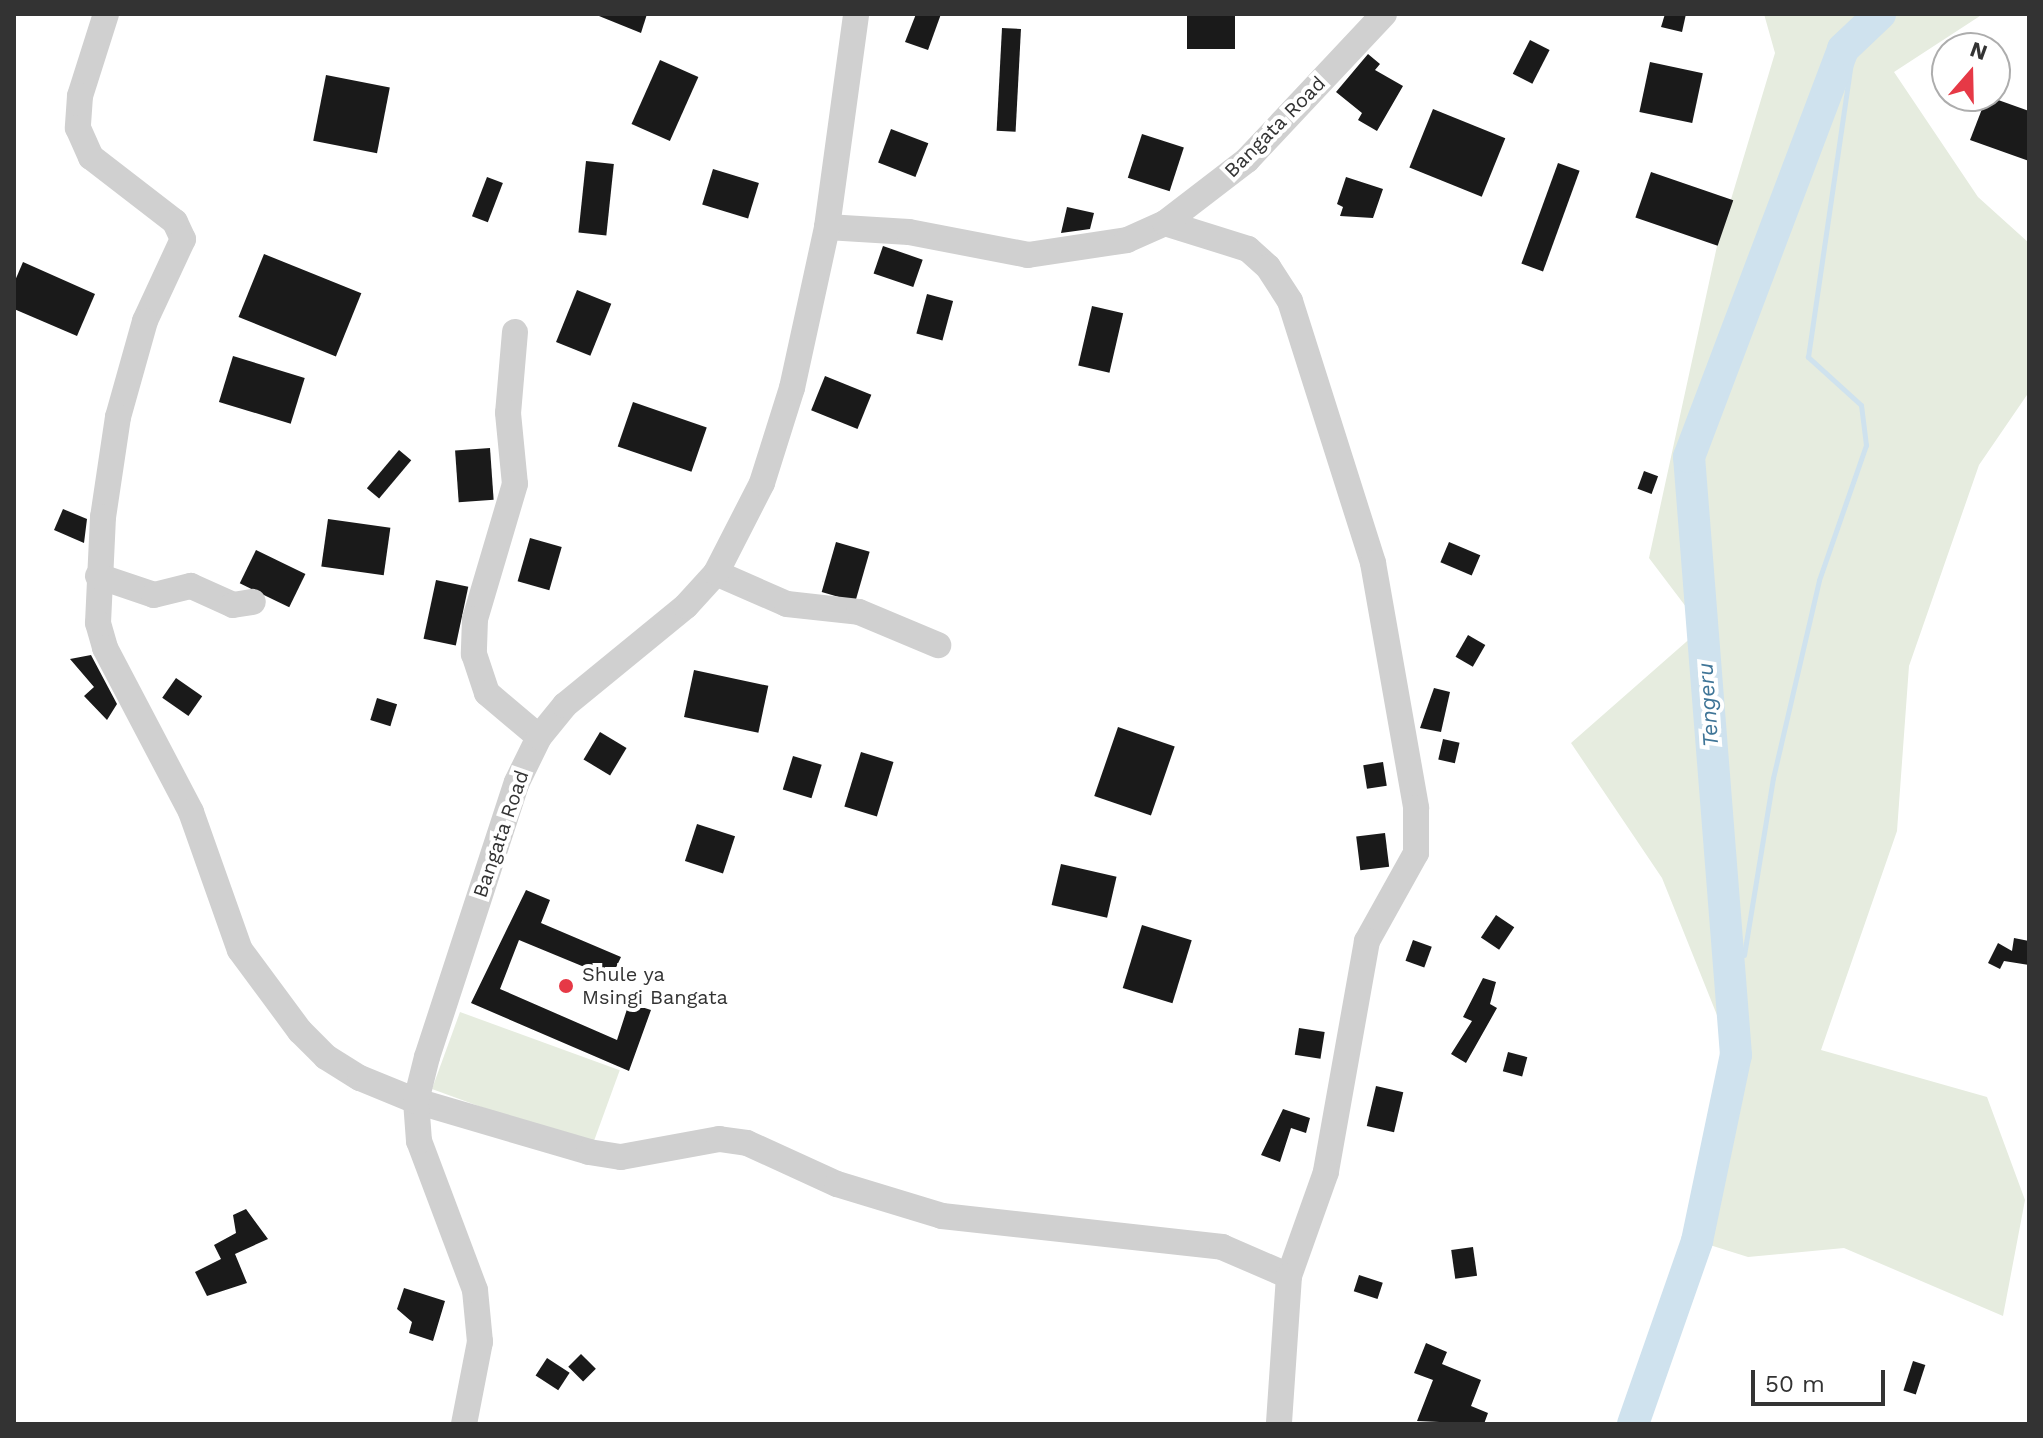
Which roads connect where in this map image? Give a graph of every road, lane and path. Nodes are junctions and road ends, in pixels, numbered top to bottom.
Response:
1 (106, 14) edge
2 (856, 14) edge
3 (1384, 14) edge
4 (1165, 223) junction
5 (827, 227) junction
6 (515, 332) dead end
7 (716, 573) junction
8 (98, 576) junction
9 (253, 602) dead end
10 (938, 645) dead end
11 (539, 737) junction
12 (416, 1101) junction
13 (1289, 1276) junction
14 (464, 1424) edge
15 (1279, 1424) edge

1 - 8 street
2 - 5 street, Bangata Road
3 - 4 street, Bangata Road
4 - 5 street, Bangata Road
4 - 13 street
5 - 7 street, Bangata Road
6 - 11 street
7 - 10 street
7 - 11 street, Bangata Road
8 - 9 street
8 - 12 street
11 - 12 street, Bangata Road
12 - 13 street
12 - 14 street, Bangata Road
13 - 15 street

